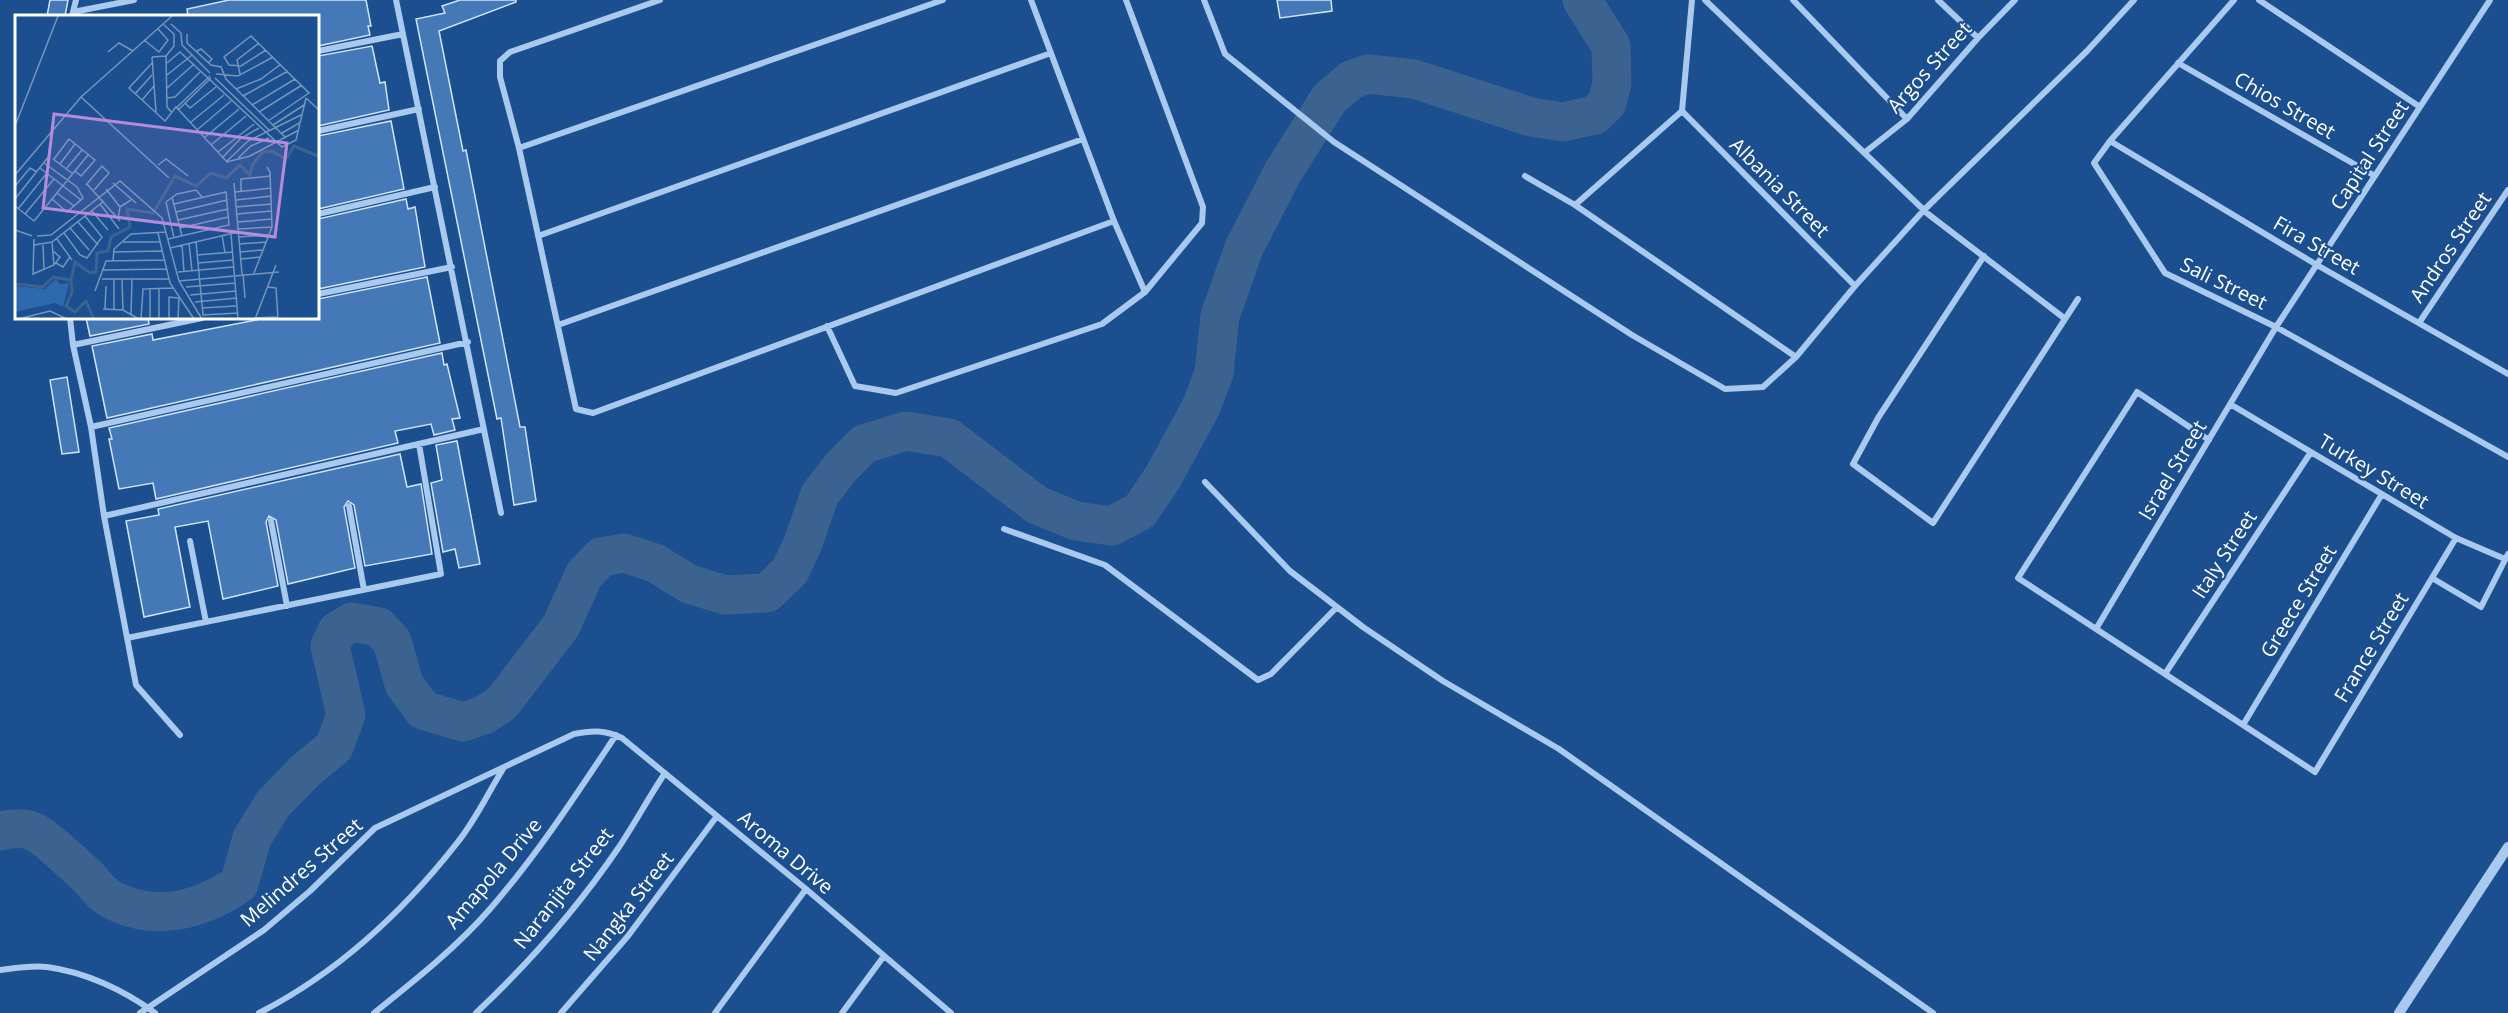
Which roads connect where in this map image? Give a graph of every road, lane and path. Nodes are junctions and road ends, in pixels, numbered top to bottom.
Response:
1 (76, 0) edge
2 (134, 0) edge
3 (406, 0) edge
4 (660, 0) edge
5 (943, 0) edge
6 (1031, 0) edge
7 (1126, 0) edge
8 (1204, 0) edge
9 (1692, 0) edge
10 (1705, 0) edge
11 (1793, 0) edge
12 (1938, 0) edge
13 (2015, 0) edge
14 (2134, 0) edge
15 (2234, 0) edge
16 (2259, 0) edge
17 (2490, 0) edge
18 (396, 2) edge
19 (73, 14) edge
20 (403, 34) junction
21 (1978, 38) junction
22 (320, 51) edge
23 (1051, 53) junction
24 (2178, 63) junction
25 (2420, 107) junction
26 (419, 110) junction
27 (1682, 111) junction
28 (1908, 118) junction
29 (320, 131) edge
30 (1083, 139) junction
31 (2110, 141) junction
32 (519, 148) junction
33 (1864, 153) junction
34 (1525, 176) dead end
35 (2375, 176) junction
36 (435, 187) junction
37 (2508, 190) edge
38 (1575, 205) junction
39 (1924, 210) junction
40 (320, 214) edge
41 (1114, 221) junction
42 (538, 236) junction
43 (1984, 256) junction
44 (2317, 265) junction
45 (452, 267) junction
46 (1855, 286) junction
47 (1145, 292) junction
48 (320, 294) edge
49 (2078, 299) dead end
50 (2064, 318) junction
51 (70, 320) edge
52 (192, 320) edge
53 (2419, 324) junction
54 (558, 325) junction
55 (827, 326) junction
56 (2276, 327) junction
57 (468, 342) junction
58 (73, 345) junction
59 (1796, 357) junction
60 (2508, 374) edge
61 (2230, 404) junction
62 (91, 427) junction
63 (484, 429) junction
64 (2209, 440) junction
65 (418, 444) junction
66 (2311, 452) junction
67 (2508, 458) edge
68 (1205, 482) dead end
69 (2382, 494) junction
70 (349, 507) dead end
71 (501, 513) dead end
72 (104, 516) junction
73 (271, 521) dead end
74 (1004, 529) dead end
75 (2456, 538) junction
76 (190, 541) dead end
77 (2506, 557) edge
78 (2432, 578) junction
79 (364, 590) junction
80 (287, 606) junction
81 (1337, 607) junction
82 (206, 622) junction
83 (2096, 629) junction
84 (127, 638) junction
85 (2165, 674) junction
86 (2243, 725) junction
87 (592, 730) joint
88 (180, 735) dead end
89 (616, 735) junction
90 (504, 768) junction
91 (665, 773) junction
92 (717, 816) junction
93 (2508, 847) edge
94 (806, 889) junction
95 (884, 956) junction
96 (0, 970) edge
97 (152, 1011) edge
98 (140, 1013) edge
99 (259, 1013) edge
100 (374, 1013) edge
101 (476, 1013) edge
102 (561, 1013) edge
103 (715, 1013) edge
104 (842, 1013) edge
105 (951, 1013) edge
106 (1933, 1013) edge
107 (2399, 1013) edge

1 - 19 street
2 - 19 street
3 - 18 street
4 - 32 street
5 - 32 street
6 - 23 street
7 - 47 street
8 - 59 street
9 - 27 street
10 - 33 street
11 - 28 street
12 - 21 street
13 - 21 street, Argos Street
14 - 39 street
15 - 24 street, Sali Street
16 - 25 street
17 - 25 street, Capital Street
18 - 20 street
20 - 22 street
20 - 26 street
21 - 28 street, Argos Street
23 - 30 street
23 - 42 street
24 - 31 street, Sali Street
24 - 35 street, Chios Street
25 - 35 street, Capital Street
26 - 29 street
26 - 36 street
27 - 38 street
27 - 46 street, Albania Street
28 - 33 street, Argos Street
30 - 41 street
30 - 54 street
31 - 44 street, Fira Street
31 - 56 street, Sali Street
32 - 42 street
33 - 39 street
34 - 38 street
35 - 44 street, Capital Street
36 - 40 street
36 - 45 street
37 - 53 street, Andros Street
38 - 59 street
39 - 43 street
39 - 46 street
41 - 47 street
41 - 55 street
42 - 54 street
43 - 50 street
43 - 50 street
44 - 53 street, Fira Street
44 - 56 street, Capital Street
45 - 48 street
45 - 57 street
46 - 59 street
47 - 55 street
49 - 50 street
51 - 58 street
52 - 58 street
53 - 60 street, Fira Street
54 - 55 street
56 - 61 street, Israel Street
56 - 67 street, Sali Street
57 - 62 street
57 - 63 street
58 - 62 street
61 - 64 street, Israel Street
61 - 66 street, Turkey Street
62 - 72 street
63 - 65 street
63 - 71 street
64 - 83 street, Israel Street
64 - 83 street
65 - 72 street
65 - 79 street
66 - 69 street, Turkey Street
66 - 85 street, Italy Street
68 - 81 street
69 - 75 street, Turkey Street
69 - 86 street, Greece Street
70 - 79 street
72 - 84 street
73 - 80 street
74 - 81 street
75 - 77 street, Turkey Street
75 - 78 street, France Street
76 - 82 street
77 - 78 street
78 - 86 street, France Street
79 - 80 street
80 - 82 street
81 - 106 street
82 - 84 street
83 - 85 street
84 - 88 street
85 - 86 street
87 - 89 street, Aroma Drive
87 - 90 street, Melindres Street
89 - 91 street, Aroma Drive
89 - 100 street, Amapola Drive
90 - 97 street, Melindres Street
90 - 99 street
91 - 92 street, Aroma Drive
91 - 101 street, Naranjita Street
92 - 94 street, Aroma Drive
92 - 102 street, Nangka Street
93 - 107 street
94 - 95 street, Aroma Drive
94 - 103 street
95 - 104 street
95 - 105 street, Aroma Drive
96 - 97 street
97 - 98 street, Melindres Street

